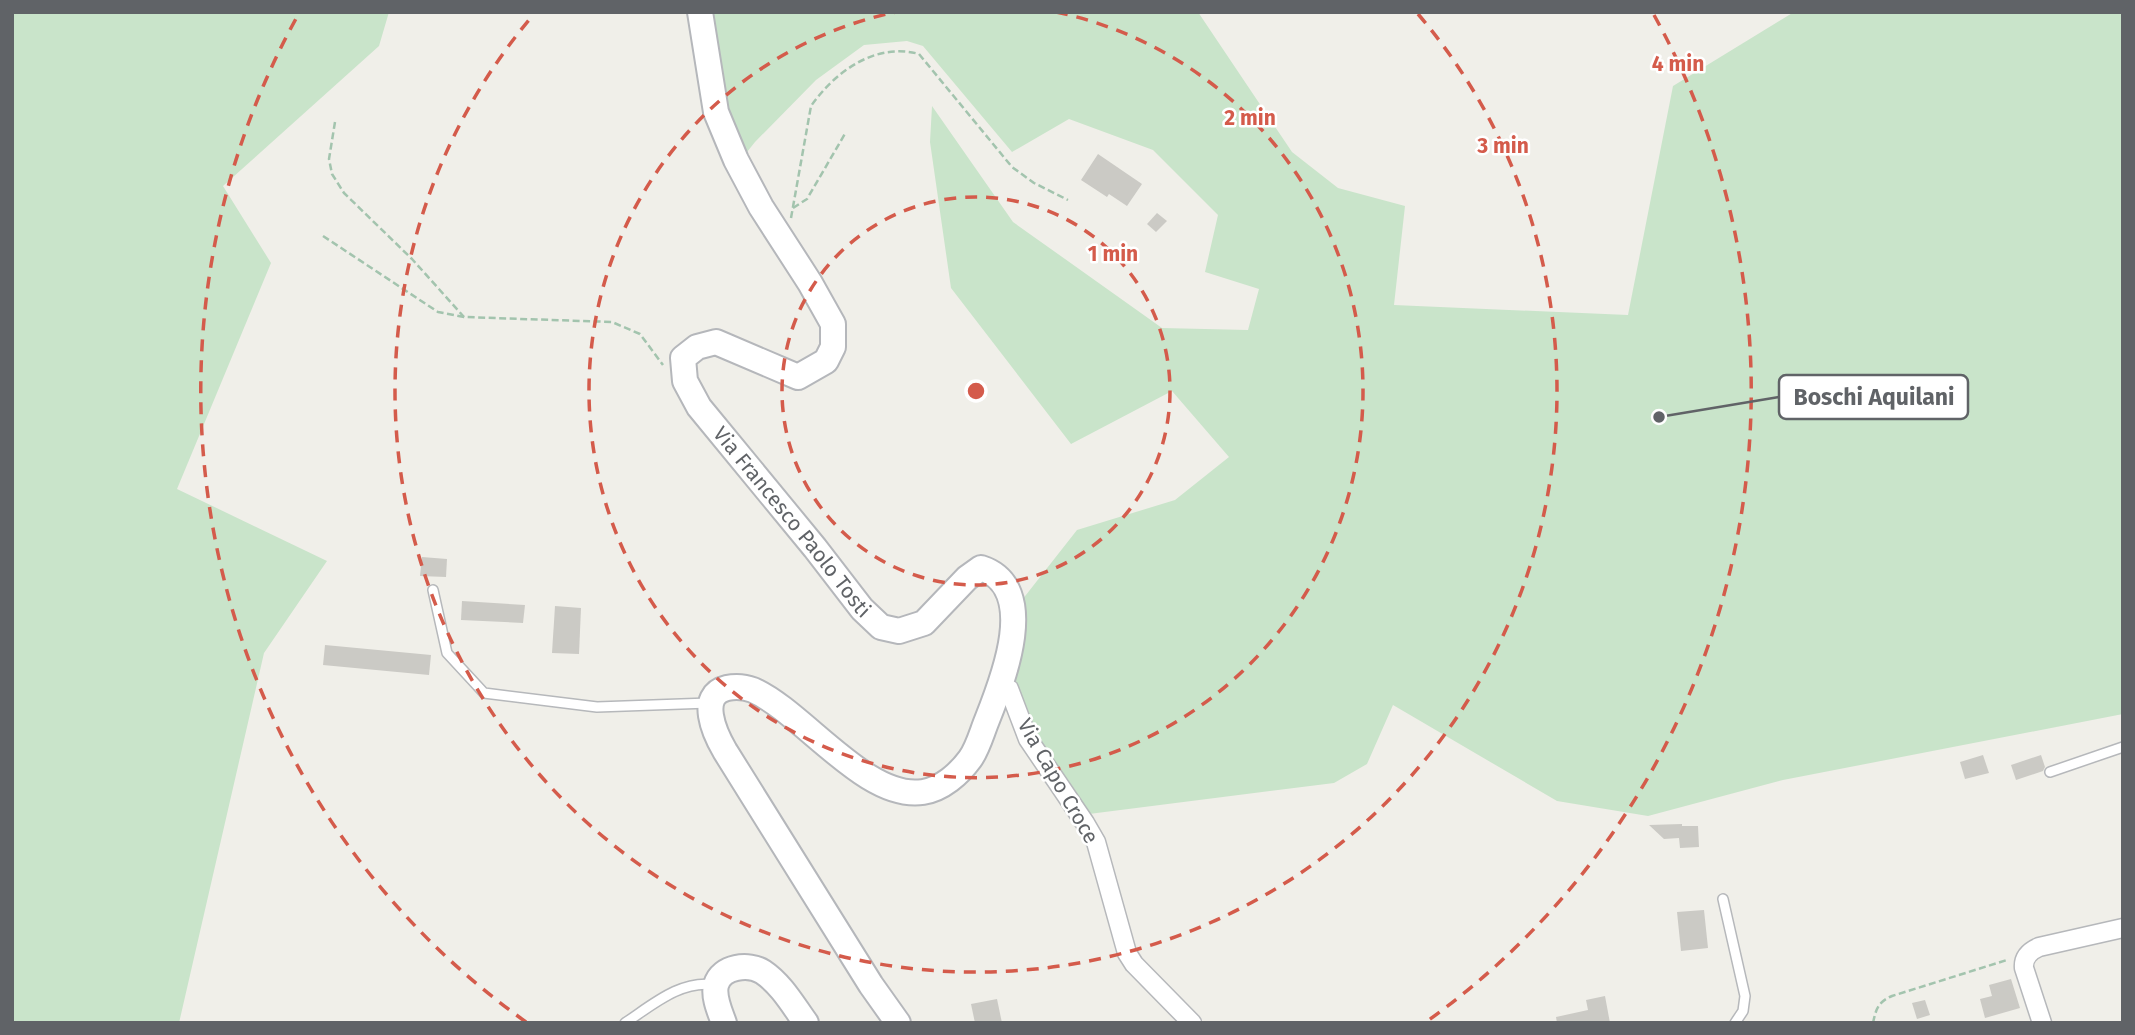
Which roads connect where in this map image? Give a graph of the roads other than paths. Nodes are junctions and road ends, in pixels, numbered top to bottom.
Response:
1 (700, 12) edge
2 (433, 590) dead end
3 (1001, 686) junction
4 (711, 703) junction
5 (2123, 747) edge
6 (2050, 772) dead end
7 (1723, 899) dead end
8 (2123, 928) edge
9 (716, 985) junction
10 (625, 1023) edge
11 (724, 1023) edge
12 (806, 1023) edge
13 (898, 1023) edge
14 (1192, 1023) edge
15 (1735, 1023) edge
16 (2042, 1023) edge

1 - 3 main road, Via Francesco Paolo Tosti
2 - 4 lane
3 - 4 main road, Via Francesco Paolo Tosti
3 - 14 street, Via Capo Croce
4 - 13 main road
5 - 6 lane
7 - 15 lane
8 - 16 street
9 - 10 lane
9 - 11 main road
9 - 12 main road

